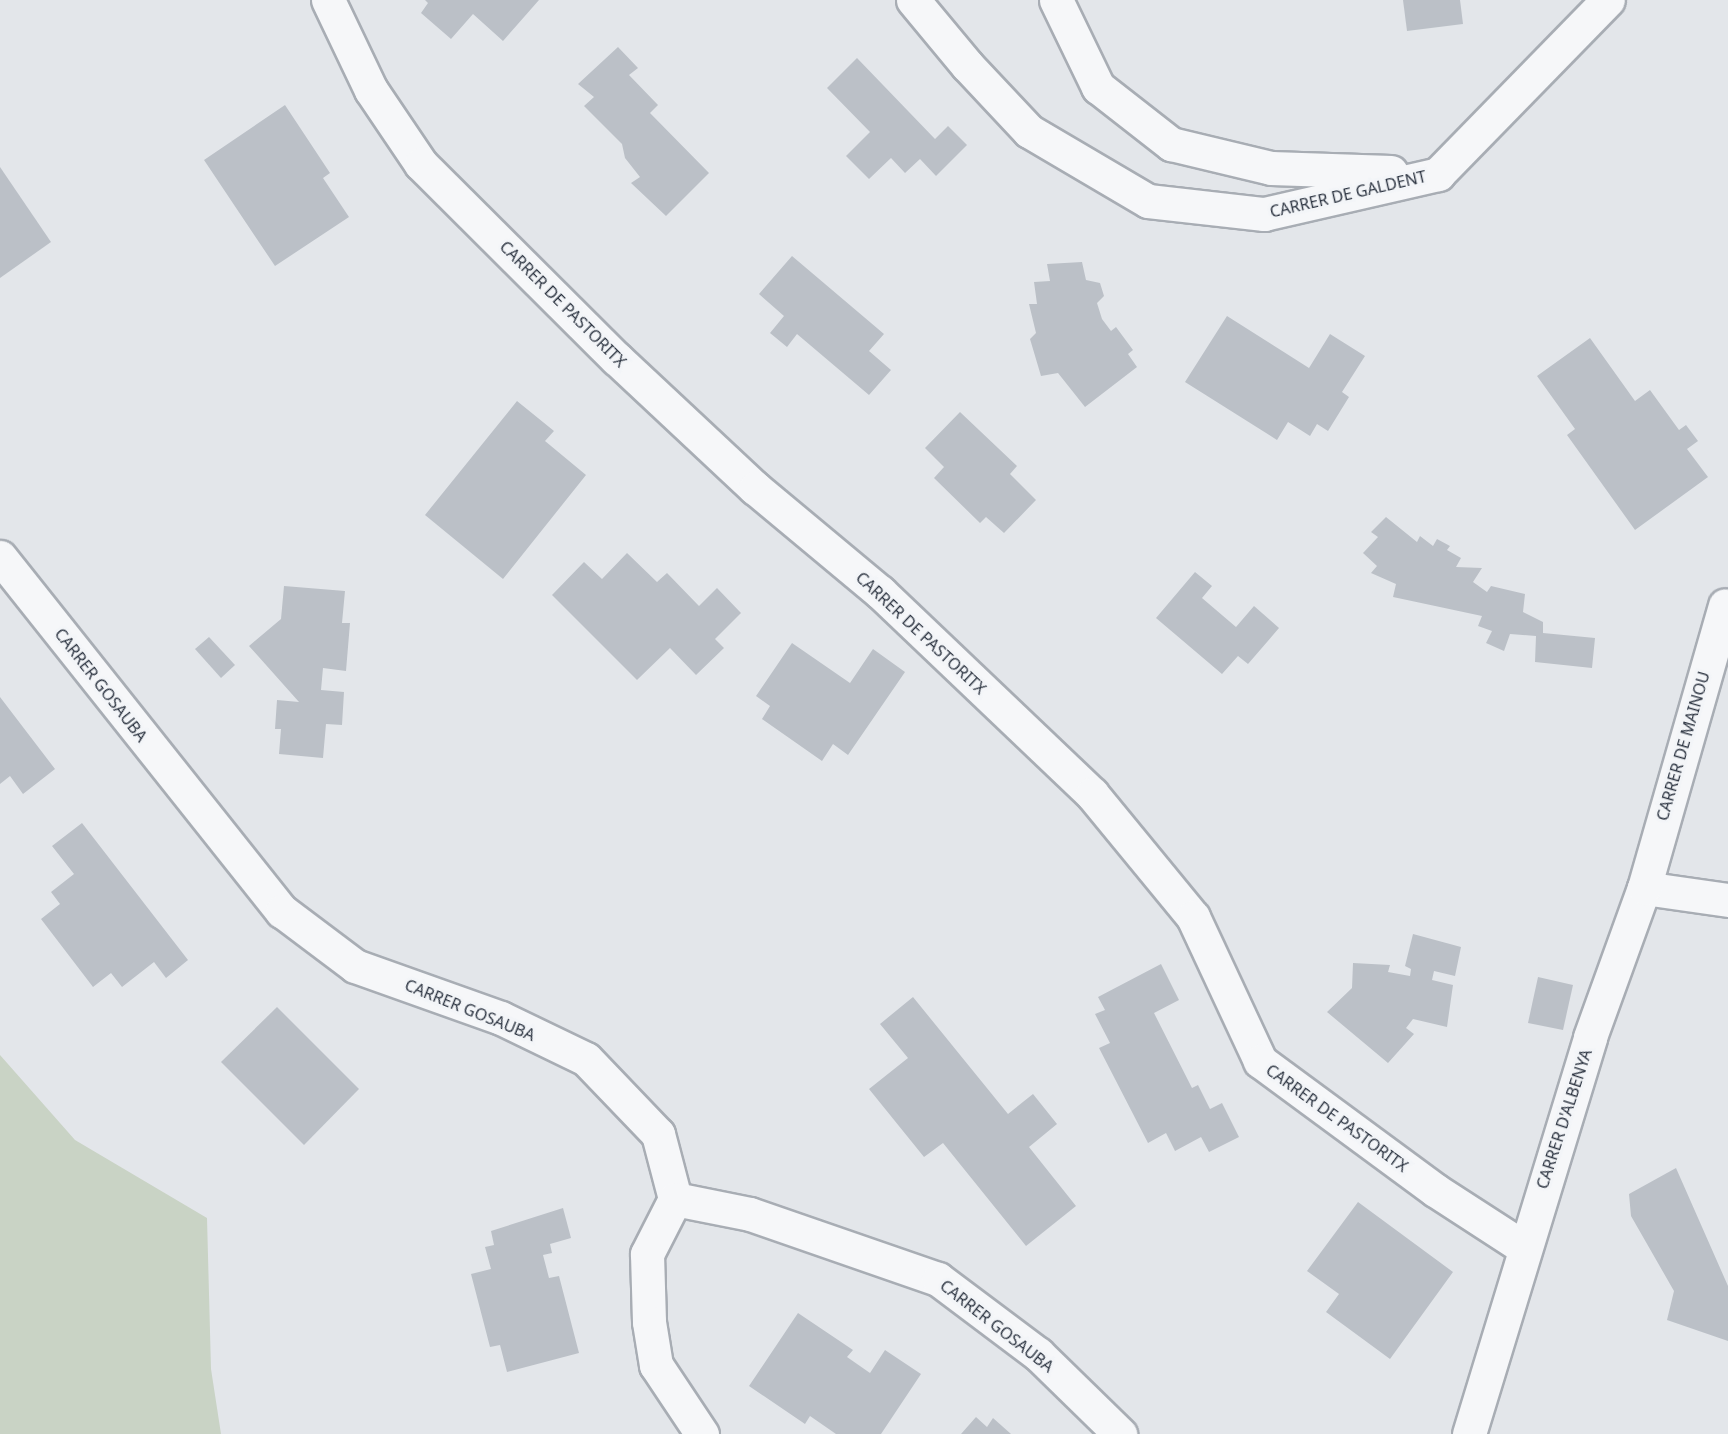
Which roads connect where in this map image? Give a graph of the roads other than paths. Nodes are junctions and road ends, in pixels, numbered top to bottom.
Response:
1 (328, 0) edge
2 (913, 0) edge
3 (1056, 0) edge
4 (1608, 0) edge
5 (1438, 174) junction
6 (0, 557) edge
7 (1725, 605) dead end
8 (1644, 888) junction
9 (1728, 900) edge
10 (675, 1199) junction
11 (1523, 1247) junction
12 (702, 1434) edge
13 (1120, 1434) edge
14 (1469, 1434) edge

1 - 11 street, CARRER DE PASTORITX
2 - 5 street, CARRER DE GALDENT
3 - 5 street
4 - 5 street, CARRER DE GALDENT
6 - 10 street, CARRER GOSAUBA
7 - 8 street, CARRER DE MAINOU
8 - 9 street
8 - 11 street, CARRER D'ALBENYA
10 - 12 street
10 - 13 street, CARRER GOSAUBA
11 - 14 street, CARRER D'ALBENYA

